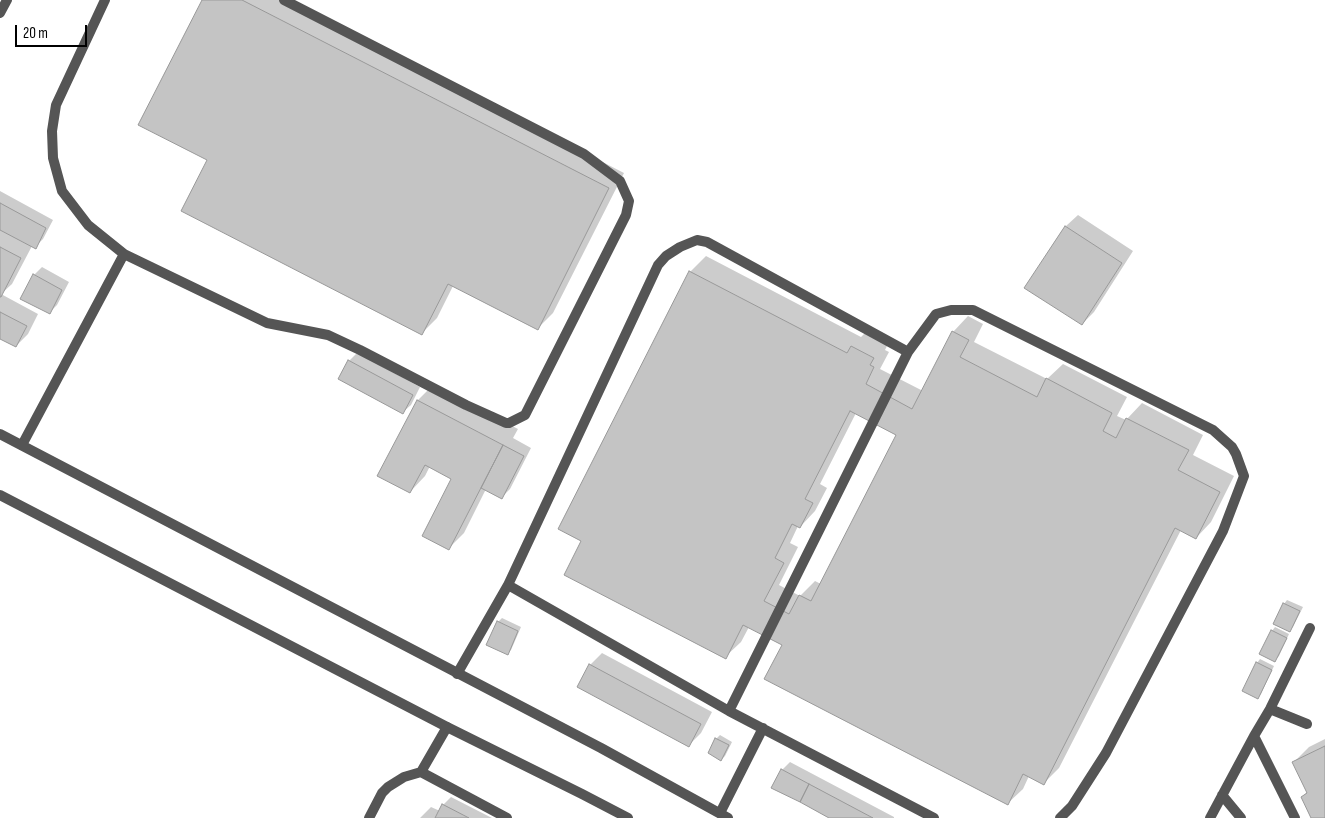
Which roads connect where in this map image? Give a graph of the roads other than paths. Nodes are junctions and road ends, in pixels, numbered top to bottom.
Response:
1 (7, 0) edge
2 (105, 0) edge
3 (284, 0) edge
4 (0, 13) edge
5 (124, 254) junction
6 (908, 352) junction
7 (0, 434) edge
8 (22, 445) junction
9 (0, 495) edge
10 (508, 585) junction
11 (1310, 628) dead end
12 (457, 674) junction
13 (1270, 708) junction
14 (729, 710) junction
15 (1308, 724) dead end
16 (447, 727) junction
17 (763, 728) junction
18 (1254, 736) junction
19 (421, 772) junction
20 (1222, 795) junction
21 (724, 816) edge
22 (369, 818) edge
23 (507, 818) edge
24 (628, 818) edge
25 (934, 818) edge
26 (1060, 818) edge
27 (1210, 818) edge
28 (1240, 818) edge
29 (1295, 818) edge

1 - 4 street
2 - 5 street
3 - 5 street
5 - 8 street
6 - 10 street
6 - 14 street
6 - 26 street
7 - 8 street
8 - 12 street
9 - 16 street
10 - 12 street
10 - 14 street
11 - 13 street
12 - 21 street
13 - 15 street
13 - 18 street
14 - 17 street
16 - 19 street
16 - 24 street
17 - 21 street
17 - 25 street
18 - 20 street
18 - 29 street
19 - 22 street
19 - 23 street
20 - 27 street
20 - 28 street

